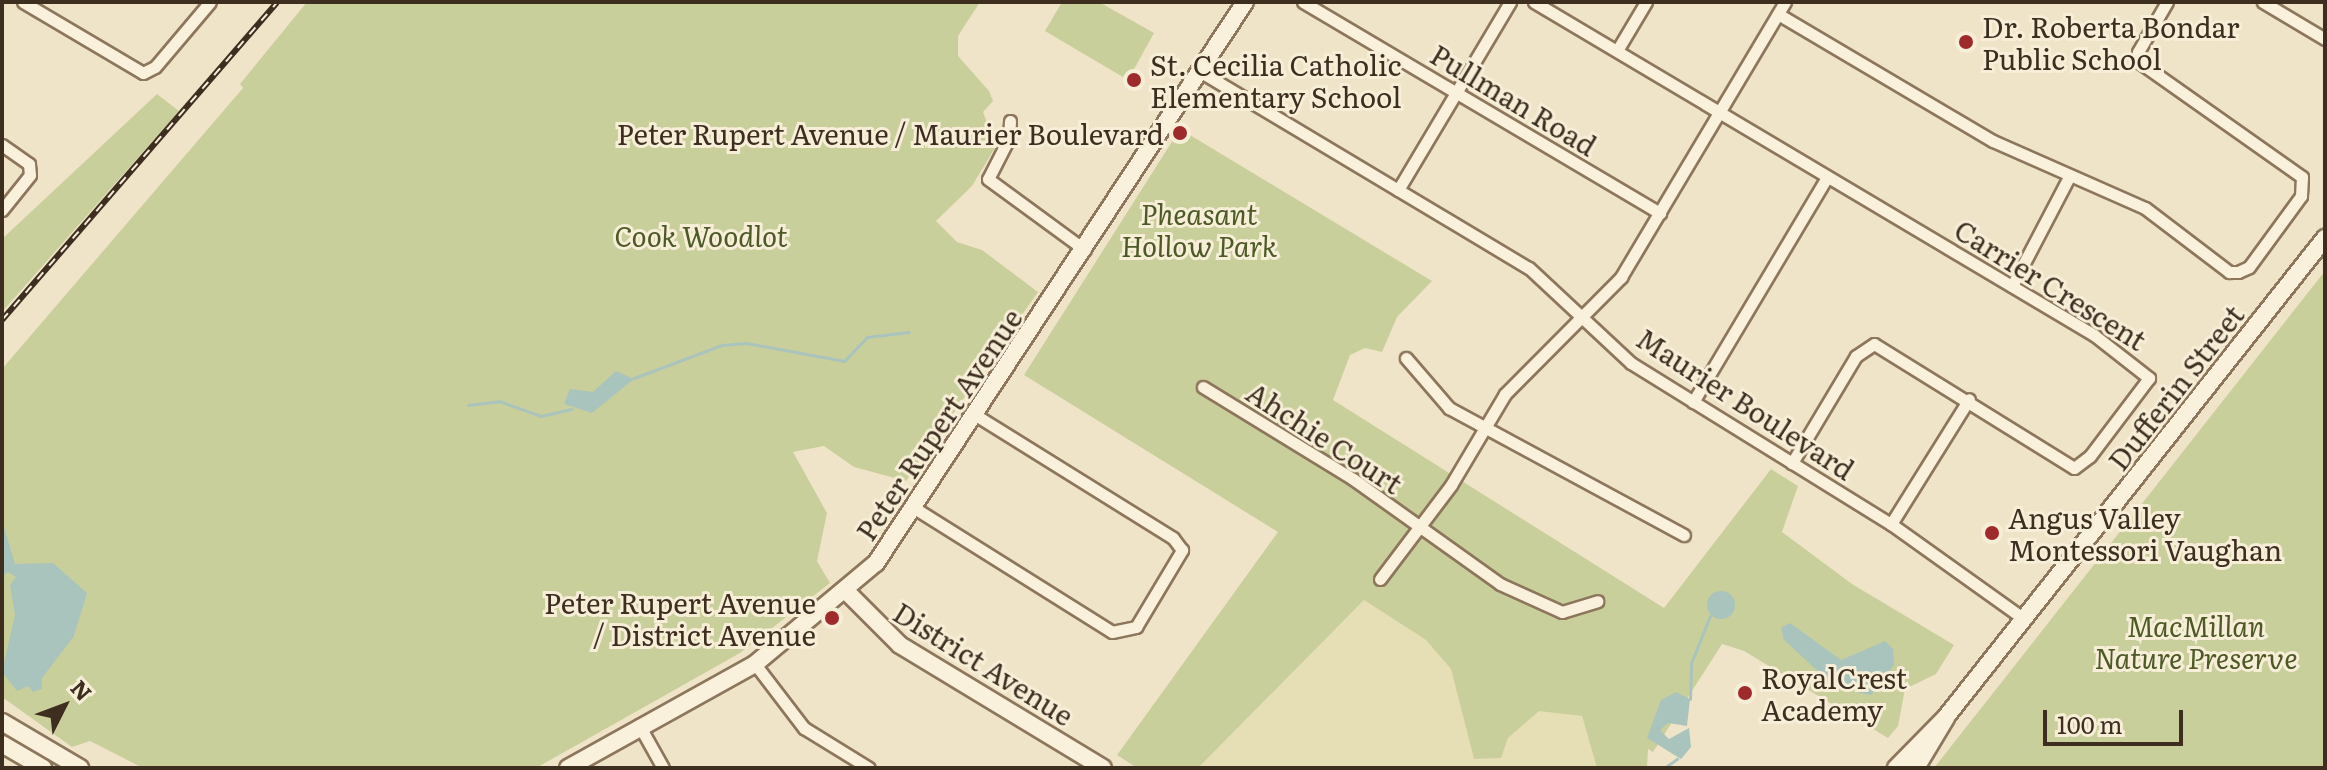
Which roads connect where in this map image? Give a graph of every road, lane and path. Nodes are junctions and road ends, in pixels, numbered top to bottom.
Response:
1 (23, 2) edge
2 (210, 2) edge
3 (1245, 2) edge
4 (1303, 2) edge
5 (1510, 2) edge
6 (1534, 2) edge
7 (1646, 2) edge
8 (1785, 2) edge
9 (2167, 2) edge
10 (2263, 2) edge
11 (1778, 14) junction
12 (2325, 39) edge
13 (1618, 49) junction
14 (1201, 72) junction
15 (1456, 93) junction
16 (1720, 112) junction
17 (1010, 121) dead end
18 (2, 145) edge
19 (1827, 177) junction
20 (2069, 177) junction
21 (1398, 190) junction
22 (2, 210) edge
23 (1660, 213) junction
24 (2325, 238) edge
25 (1085, 250) junction
26 (2012, 286) junction
27 (1582, 316) junction
28 (1406, 358) dead end
29 (1203, 387) dead end
30 (1969, 399) junction
31 (1693, 402) junction
32 (977, 416) junction
33 (1485, 428) junction
34 (1792, 463) junction
35 (916, 509) junction
36 (1891, 524) junction
37 (1420, 529) junction
38 (1684, 535) dead end
39 (1380, 579) dead end
40 (846, 591) junction
41 (1597, 601) dead end
42 (2024, 619) junction
43 (755, 664) junction
44 (1946, 717) junction
45 (2, 722) edge
46 (639, 725) junction
47 (2, 744) edge
48 (43, 768) edge
49 (80, 768) edge
50 (568, 768) edge
51 (663, 768) edge
52 (869, 768) edge
53 (1103, 768) edge
54 (1896, 768) edge
55 (1916, 768) edge

1 - 2 street
3 - 14 street, Peter Rupert Avenue
4 - 15 street, Pullman Road
5 - 15 street
6 - 13 street, Carrier Crescent
7 - 13 street
8 - 11 street
9 - 20 street
10 - 12 street
11 - 16 street
11 - 20 street
13 - 16 street, Carrier Crescent
14 - 21 street, Maurier Boulevard
14 - 25 street, Peter Rupert Avenue
15 - 21 street
15 - 23 street, Pullman Road
16 - 19 street, Carrier Crescent
16 - 23 street
17 - 25 street
18 - 22 street
19 - 26 street, Carrier Crescent
19 - 31 street
20 - 26 street
21 - 27 street, Maurier Boulevard
23 - 27 street
24 - 42 street, Dufferin Street
25 - 32 street, Peter Rupert Avenue
26 - 30 street, Carrier Crescent
27 - 31 street, Maurier Boulevard
27 - 33 street
28 - 33 street
29 - 37 street, Ahchie Court
30 - 34 street, Carrier Crescent
30 - 36 street
31 - 34 street, Maurier Boulevard
32 - 35 street, Peter Rupert Avenue
32 - 35 street
33 - 37 street
33 - 38 street
34 - 36 street, Maurier Boulevard
35 - 40 street, Peter Rupert Avenue
36 - 42 street, Maurier Boulevard
37 - 39 street
37 - 41 street, Ahchie Court
40 - 43 street, Peter Rupert Avenue
40 - 53 street, District Avenue
42 - 44 street, Dufferin Street
43 - 46 street, Peter Rupert Avenue
43 - 52 street
44 - 54 street, Dufferin Street
44 - 55 street, Dufferin Street
45 - 49 street
46 - 50 street, Peter Rupert Avenue
46 - 51 street
47 - 48 street

